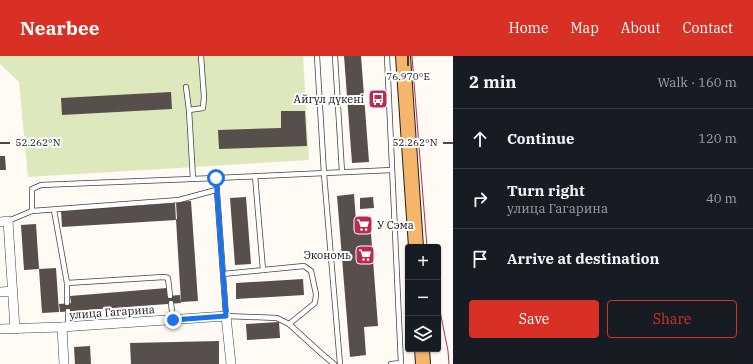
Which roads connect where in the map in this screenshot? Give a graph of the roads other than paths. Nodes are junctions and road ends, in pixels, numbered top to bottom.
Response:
1 (201, 56) edge
2 (317, 56) edge
3 (335, 56) edge
4 (387, 56) edge
5 (403, 56) edge
6 (186, 87) dead end
7 (189, 110) junction
8 (392, 170) junction
9 (342, 172) junction
10 (324, 174) junction
11 (255, 176) junction
12 (216, 178) junction
13 (192, 179) junction
14 (216, 190) junction
15 (54, 210) junction
16 (32, 212) junction
17 (4, 222) edge
18 (416, 244) edge
19 (263, 270) junction
20 (223, 274) junction
21 (67, 283) junction
22 (13, 291) junction
23 (0, 292) edge
24 (170, 296) dead end
25 (67, 303) dead end
26 (171, 303) dead end
27 (68, 311) dead end
28 (226, 316) junction
29 (173, 320) junction
30 (289, 324) junction
31 (65, 327) junction
32 (0, 329) edge
33 (15, 329) junction
34 (422, 352) edge
35 (64, 364) edge
36 (231, 364) edge
37 (334, 364) edge
38 (340, 364) edge
39 (391, 364) edge
40 (401, 364) edge
41 (423, 364) edge

1 - 7 lane
2 - 10 lane
3 - 9 lane
4 - 8 lane
5 - 18 main road
6 - 7 lane
7 - 13 lane
8 - 9 lane
8 - 40 lane
9 - 10 lane
10 - 11 lane
10 - 38 lane
11 - 12 lane
11 - 19 lane
12 - 13 lane
12 - 14 lane
13 - 16 lane
14 - 15 lane
14 - 20 lane
15 - 16 lane
15 - 21 lane
16 - 17 lane
17 - 22 street
19 - 20 lane
19 - 30 lane
20 - 28 lane
21 - 24 lane
21 - 25 lane
22 - 23 street
22 - 33 street
26 - 29 lane
27 - 31 lane
28 - 29 street, улица Гагарина
28 - 30 lane
28 - 36 street
29 - 31 street, улица Гагарина
30 - 37 lane
31 - 33 street, улица Гагарина
31 - 35 street
32 - 33 street, улица Гагарина
34 - 41 main road
39 - 40 lane

